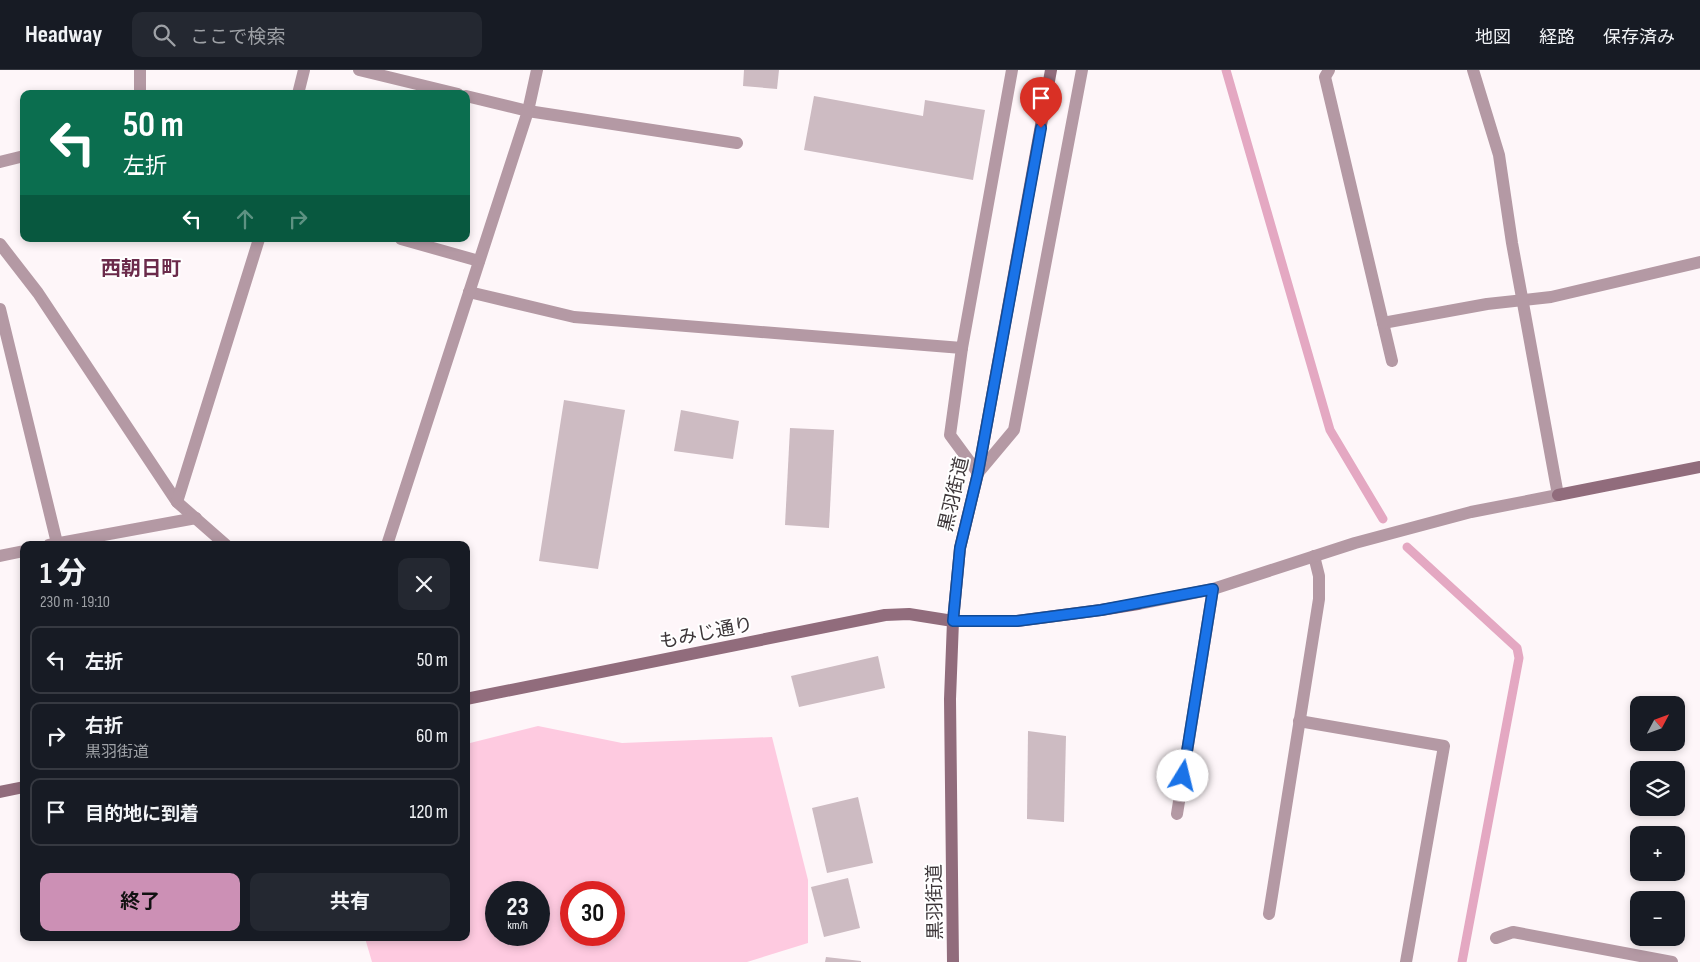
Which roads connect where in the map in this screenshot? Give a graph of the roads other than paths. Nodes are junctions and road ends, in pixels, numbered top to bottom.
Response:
1 (140, 70) edge
2 (304, 70) edge
3 (359, 70) edge
4 (537, 70) edge
5 (1012, 70) edge
6 (1051, 70) edge
7 (1082, 70) edge
8 (1329, 70) edge
9 (1473, 70) edge
10 (140, 90) edge
11 (299, 90) edge
12 (442, 90) edge
13 (470, 97) edge
14 (528, 111) junction
15 (737, 143) dead end
16 (20, 157) edge
17 (0, 162) edge
18 (258, 242) edge
19 (412, 242) edge
20 (0, 244) edge
21 (479, 261) junction
22 (1700, 262) edge
23 (469, 292) junction
24 (1522, 300) junction
25 (0, 309) edge
26 (1382, 323) junction
27 (962, 348) junction
28 (1392, 361) dead end
29 (1700, 467) edge
30 (978, 473) junction
31 (1558, 495) junction
32 (177, 502) junction
33 (196, 518) junction
34 (52, 541) edge
35 (70, 541) edge
36 (222, 541) edge
37 (387, 541) edge
38 (20, 551) edge
39 (0, 556) edge
40 (1314, 556) junction
41 (1213, 589) junction
42 (953, 621) junction
43 (470, 698) edge
44 (1299, 720) junction
45 (20, 788) edge
46 (0, 792) edge
47 (1177, 814) dead end
48 (1269, 914) dead end
49 (1496, 938) dead end
50 (953, 962) edge
51 (1406, 962) edge
52 (1672, 962) edge

1 - 10 street
2 - 11 street
3 - 12 street
4 - 14 street
5 - 27 street
6 - 30 street, 黒羽街道
7 - 30 street
8 - 26 street
9 - 24 street
13 - 14 street
14 - 15 street
14 - 21 street
16 - 17 street
18 - 32 street
19 - 21 street
20 - 32 street
21 - 23 street
22 - 24 street
23 - 27 street
23 - 37 street
24 - 26 street
24 - 31 street
25 - 34 street
26 - 28 street
27 - 30 street
29 - 31 street
30 - 42 street, 黒羽街道
31 - 40 street
32 - 33 street
33 - 35 street
33 - 36 street
38 - 39 street
40 - 41 street
40 - 44 street
41 - 42 street, もみじ通り
41 - 47 street
42 - 43 street, もみじ通り
42 - 50 street, 黒羽街道
44 - 48 street
44 - 51 street
45 - 46 street
49 - 52 street

